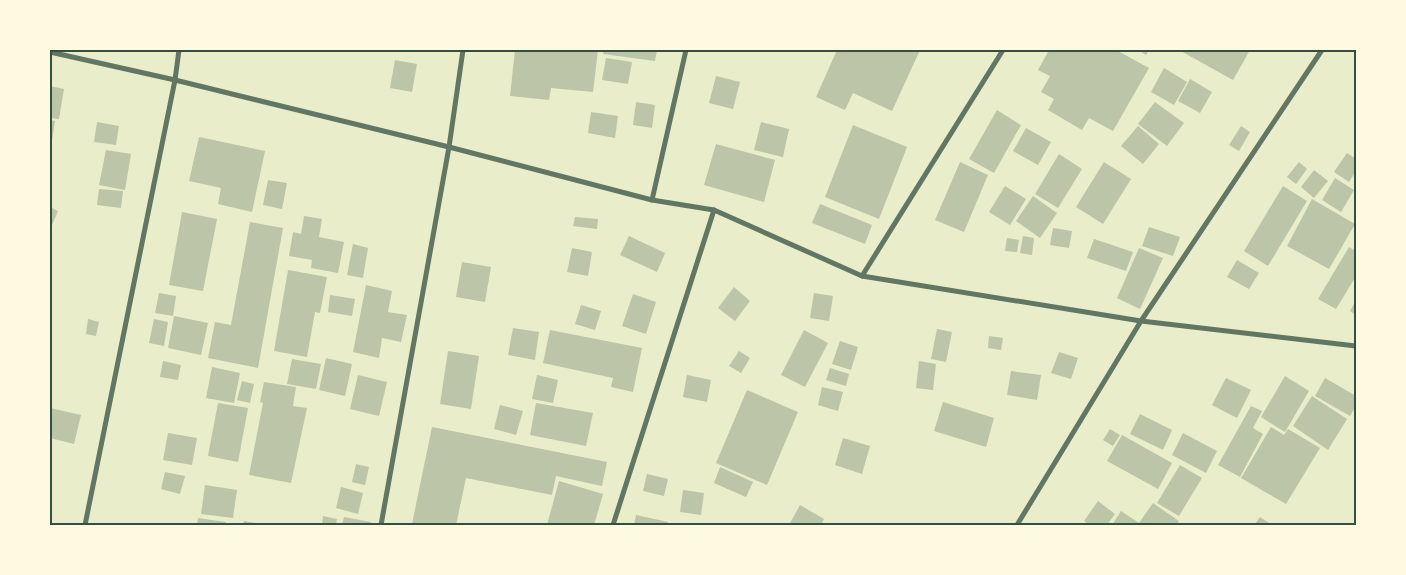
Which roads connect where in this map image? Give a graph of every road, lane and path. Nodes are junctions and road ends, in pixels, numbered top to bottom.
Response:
1 (179, 50) edge
2 (463, 50) edge
3 (686, 50) edge
4 (1003, 50) edge
5 (1322, 50) edge
6 (50, 52) edge
7 (175, 80) junction
8 (449, 147) junction
9 (652, 200) junction
10 (714, 210) junction
11 (862, 276) junction
12 (1141, 321) junction
13 (1356, 346) edge
14 (84, 525) edge
15 (381, 525) edge
16 (613, 525) edge
17 (1017, 525) edge

1 - 7 street
2 - 8 street
3 - 9 street
4 - 11 street
5 - 12 street
6 - 7 street
7 - 8 street
7 - 14 street
8 - 9 street
8 - 15 street
9 - 10 street
10 - 11 street
10 - 16 street
11 - 12 street
12 - 13 street
12 - 17 street

